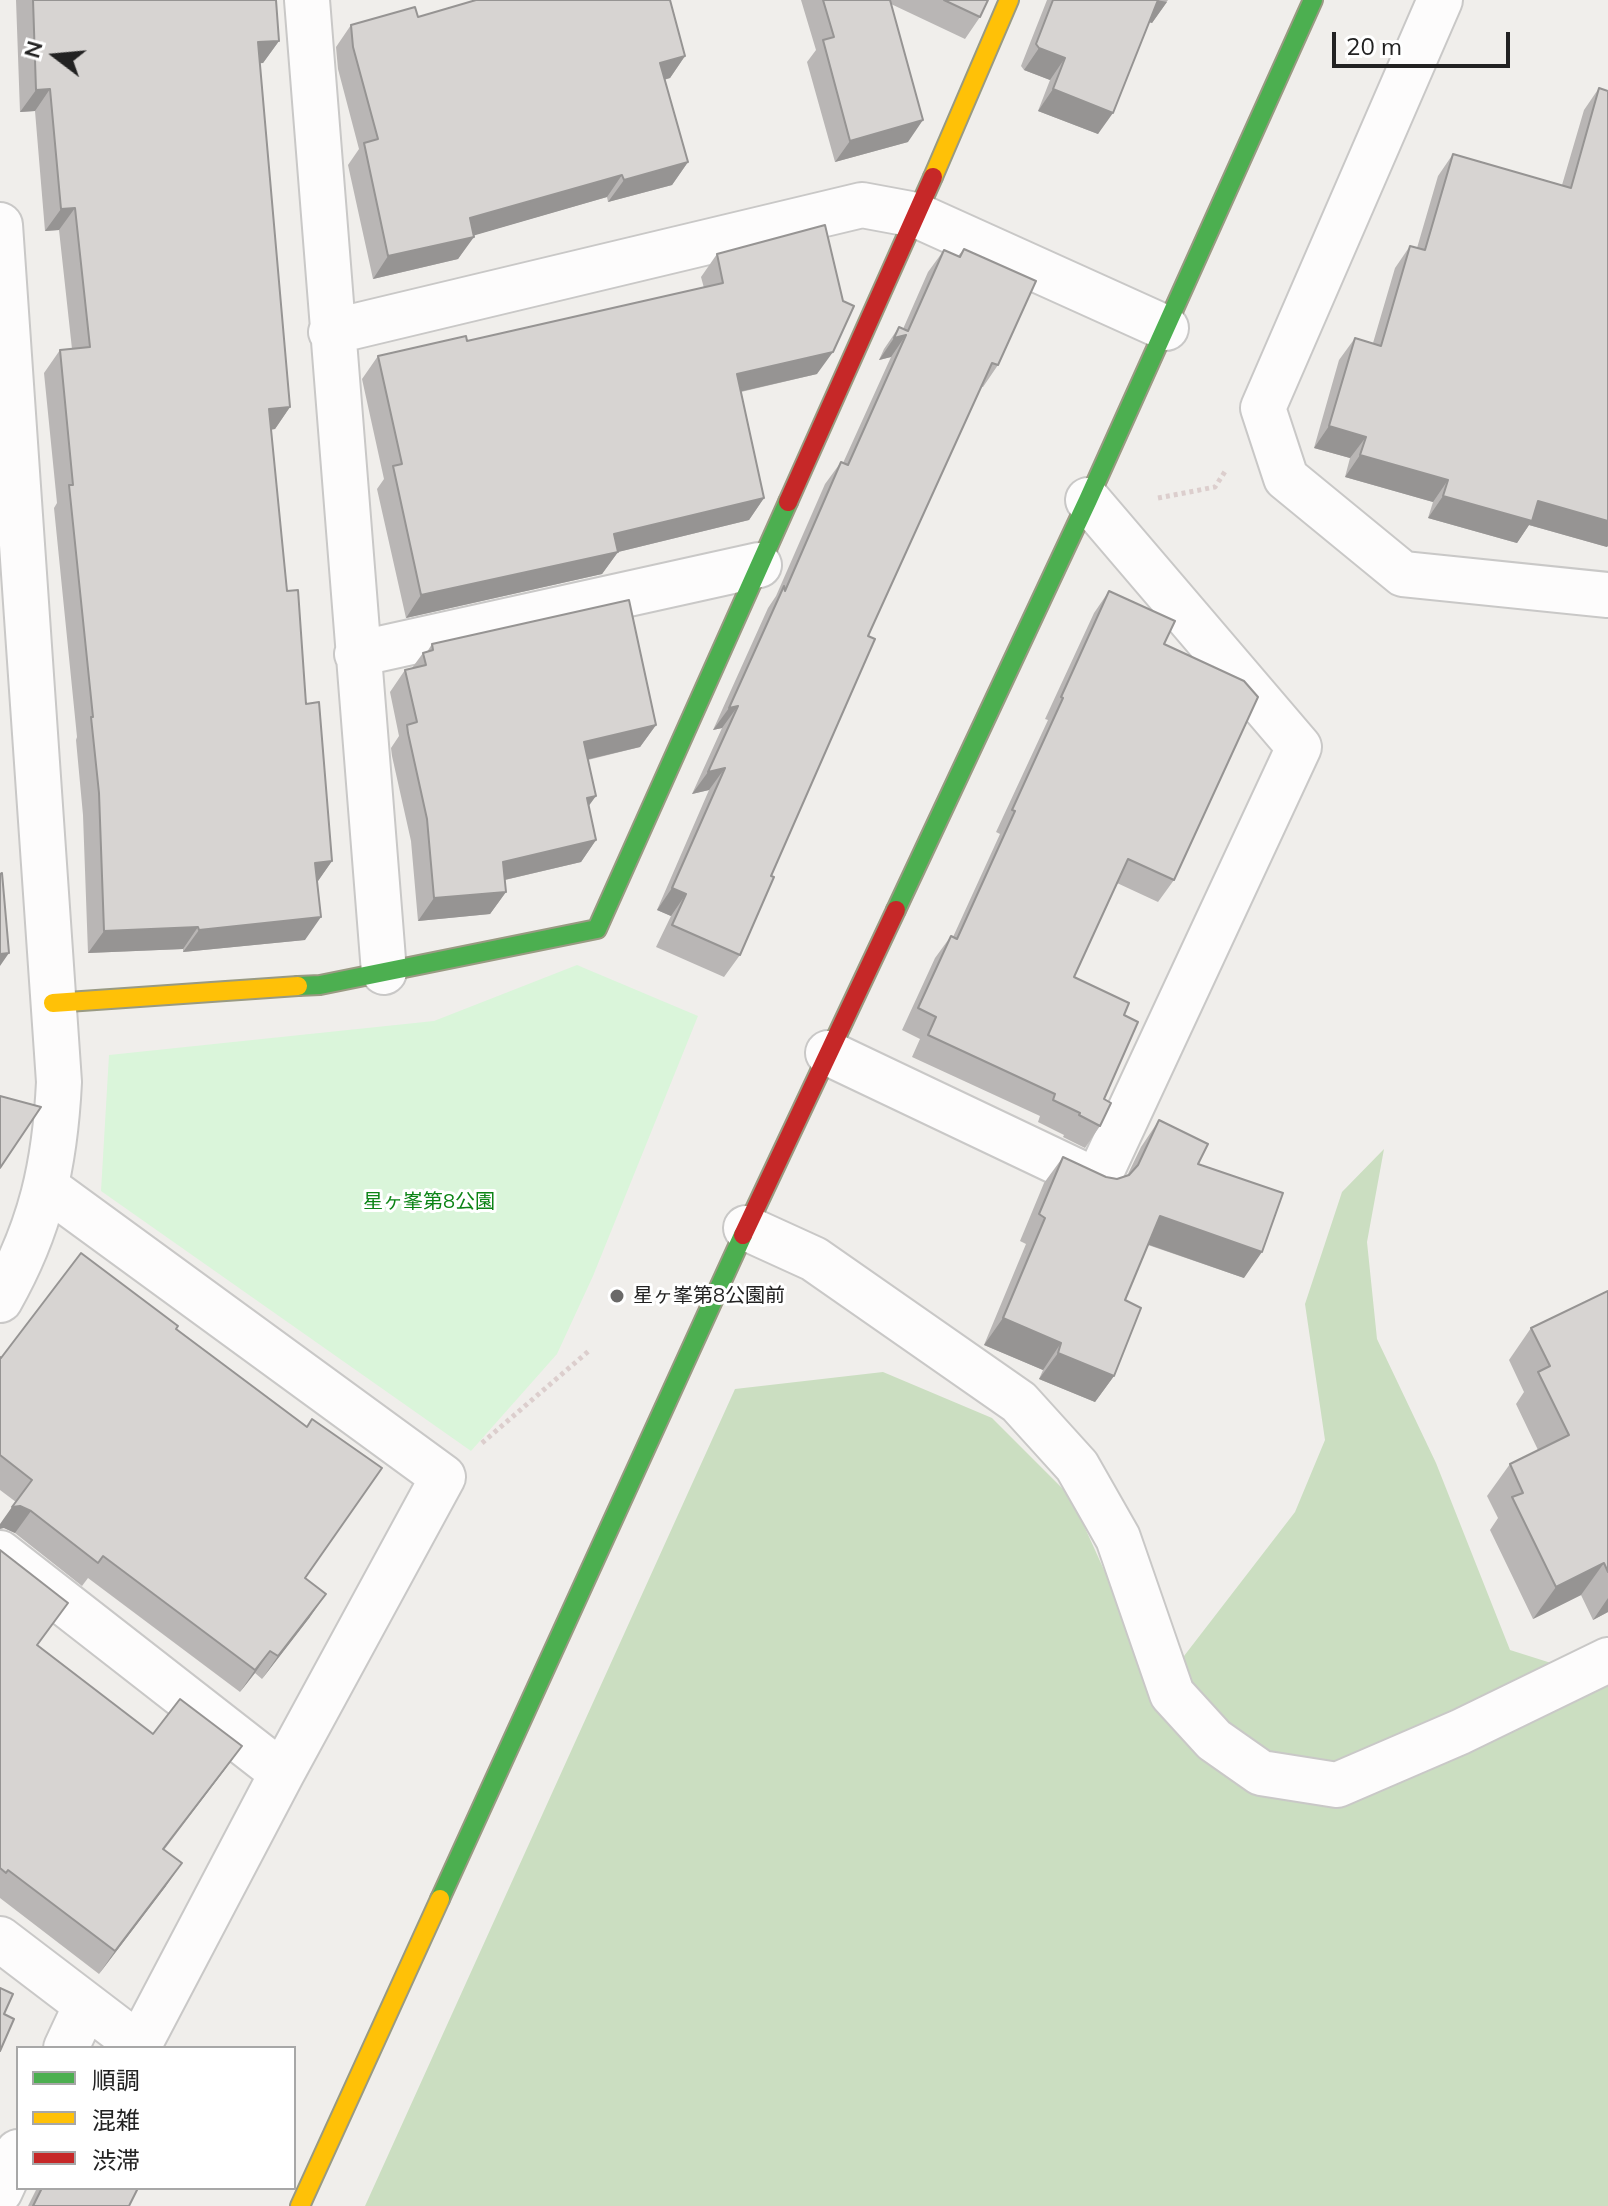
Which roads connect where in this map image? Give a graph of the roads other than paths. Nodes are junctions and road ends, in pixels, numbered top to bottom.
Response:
1 (1009, 0) edge
2 (1313, 0) edge
3 (1440, 0) edge
4 (316, 2) edge
5 (916, 215) junction
6 (0, 225) edge
7 (1166, 328) junction
8 (331, 332) junction
9 (1090, 496) junction
10 (759, 565) junction
11 (1608, 595) edge
12 (357, 654) junction
13 (384, 972) junction
14 (53, 1003) junction
15 (828, 1053) junction
16 (46, 1187) junction
17 (746, 1228) junction
18 (0, 1300) edge
19 (0, 1553) edge
20 (1608, 1660) edge
21 (282, 1773) junction
22 (0, 1939) edge
23 (86, 2005) junction
24 (67, 2046) edge
25 (16, 2156) edge
26 (0, 2191) edge
27 (300, 2206) edge

1 - 5 street
2 - 7 street
3 - 11 street
4 - 8 street
5 - 7 street
5 - 8 street
5 - 10 street
6 - 14 street
7 - 9 street
8 - 12 street
9 - 15 street
9 - 15 street
10 - 12 street
10 - 13 street
12 - 13 street
13 - 14 street
14 - 16 street
15 - 17 street
16 - 18 street
16 - 21 street
17 - 20 street
17 - 27 street
19 - 21 street
21 - 23 street
22 - 23 street
23 - 24 street
25 - 26 street

